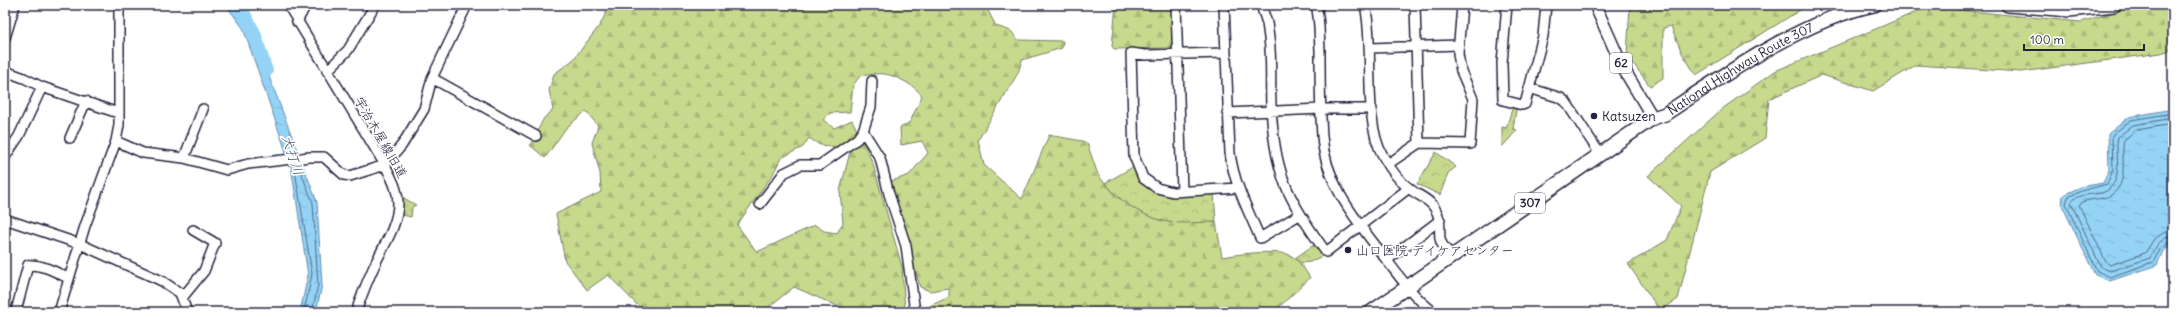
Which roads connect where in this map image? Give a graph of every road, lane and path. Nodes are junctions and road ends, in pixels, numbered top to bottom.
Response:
1 (15, 5) edge
2 (119, 5) edge
3 (288, 5) edge
4 (306, 5) edge
5 (375, 5) edge
6 (467, 5) edge
7 (1176, 5) edge
8 (1224, 5) edge
9 (1316, 5) edge
10 (1365, 5) edge
11 (1415, 5) edge
12 (1462, 5) edge
13 (1507, 5) edge
14 (1546, 5) edge
15 (1595, 5) edge
16 (1846, 5) edge
17 (1874, 5) edge
18 (2008, 5) edge
19 (2114, 5) edge
20 (1265, 6) edge
21 (297, 22) junction
22 (5, 38) edge
23 (1459, 45) junction
24 (1416, 47) junction
25 (1370, 48) junction
26 (1225, 53) junction
27 (1178, 54) junction
28 (5, 71) edge
29 (327, 71) junction
30 (432, 78) junction
31 (872, 81) dead end
32 (42, 87) junction
33 (1529, 88) junction
34 (86, 101) junction
35 (203, 109) dead end
36 (1321, 109) junction
37 (1372, 109) junction
38 (1271, 111) junction
39 (118, 113) junction
40 (1227, 113) junction
41 (1653, 118) junction
42 (863, 131) junction
43 (536, 136) dead end
44 (70, 138) dead end
45 (116, 141) junction
46 (1419, 143) junction
47 (1600, 154) junction
48 (5, 157) edge
49 (184, 158) junction
50 (1388, 164) junction
51 (385, 165) junction
52 (1238, 188) junction
53 (1409, 188) junction
54 (1182, 191) junction
55 (760, 204) dead end
56 (1299, 215) junction
57 (5, 219) edge
58 (1440, 220) junction
59 (1361, 226) junction
60 (193, 230) dead end
61 (80, 244) junction
62 (1452, 257) junction
63 (1387, 260) junction
64 (68, 278) junction
65 (1408, 287) junction
66 (182, 298) junction
67 (16, 311) dead end
68 (59, 312) edge
69 (187, 312) edge
70 (356, 312) edge
71 (915, 312) edge
72 (1371, 312) edge
73 (1434, 312) edge

1 - 22 street
2 - 39 street
3 - 21 street, 宇治木屋線旧道
4 - 21 street
5 - 29 street
6 - 30 street
7 - 27 street
8 - 26 street
9 - 36 street
10 - 25 street
11 - 24 street
12 - 23 street
13 - 33 street
14 - 33 street
15 - 41 main road, 62
16 - 41 highway, National Highway Route 307 / 307
17 - 41 highway, National Highway Route 307 / 307
18 - 19 highway
20 - 38 street
21 - 29 street, 宇治木屋線旧道
23 - 24 street
23 - 46 street
24 - 25 street
24 - 46 street
25 - 37 street
26 - 27 street
26 - 40 street
27 - 54 street
27 - 54 street
28 - 32 street
29 - 51 street, 宇治木屋線旧道
30 - 43 street
30 - 51 street
31 - 42 street
32 - 34 street
32 - 48 street
33 - 47 street
34 - 39 street
34 - 44 street
35 - 49 street
36 - 37 street
36 - 38 street
36 - 59 street
37 - 50 street
38 - 40 street
38 - 56 street
39 - 45 street
40 - 52 street
41 - 47 highway, National Highway Route 307 / 307
42 - 55 street
42 - 71 street
45 - 49 street
45 - 61 street
46 - 50 street
47 - 62 highway, National Highway Route 307 / 307
49 - 51 street
50 - 53 street
51 - 70 street, 宇治木屋線旧道
52 - 54 street
52 - 56 street
53 - 58 street
53 - 59 street
56 - 59 street
57 - 61 street
58 - 62 street
58 - 63 street
59 - 63 street
60 - 66 street
61 - 64 street
61 - 66 street
62 - 65 highway, National Highway Route 307 / 307
63 - 65 street
64 - 67 street
64 - 68 street
65 - 72 highway, National Highway Route 307 / 307
65 - 73 street
66 - 69 street

